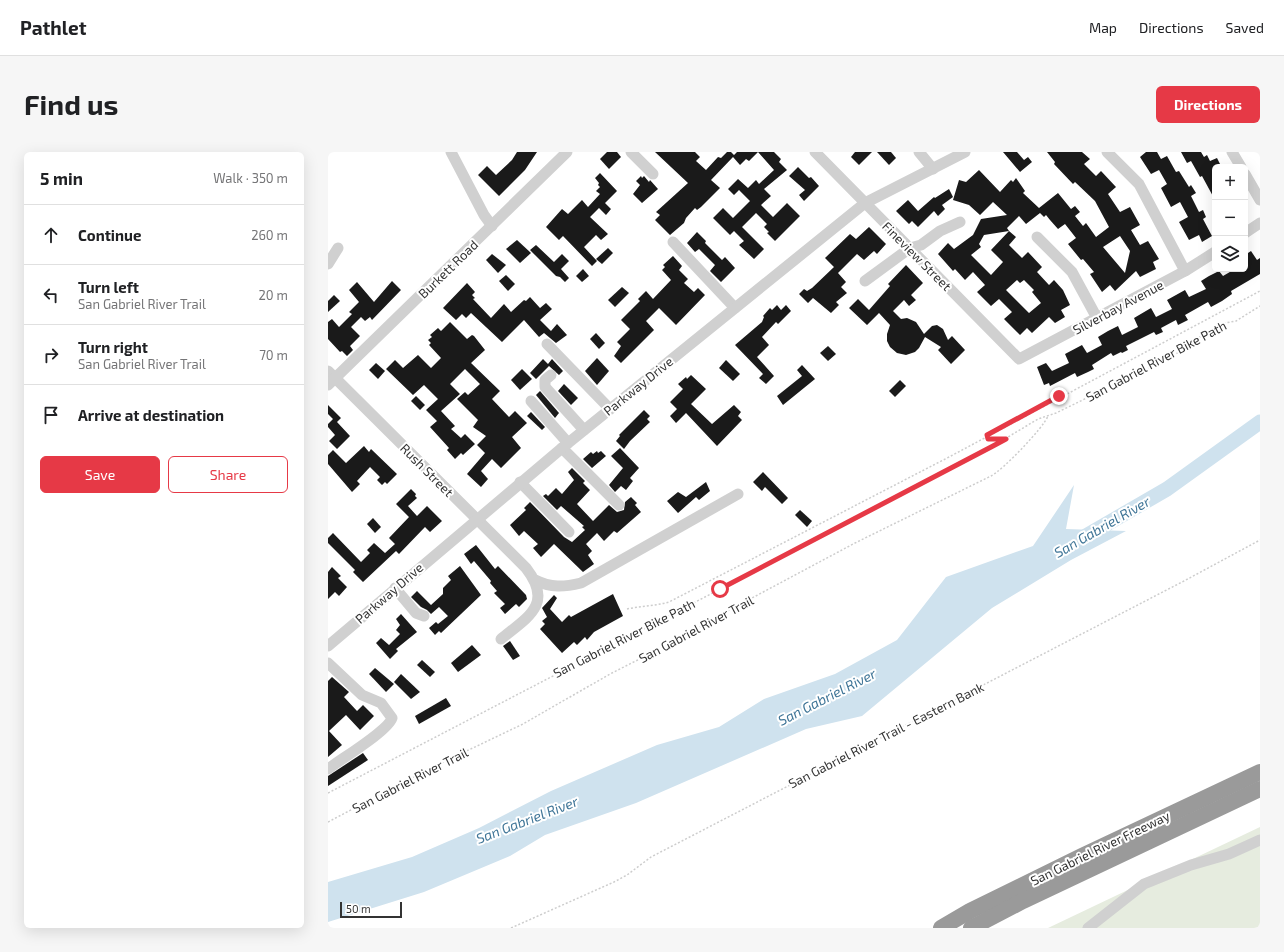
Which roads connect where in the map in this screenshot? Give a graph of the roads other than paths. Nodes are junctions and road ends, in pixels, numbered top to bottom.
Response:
1 (451, 152) edge
2 (567, 152) edge
3 (631, 152) edge
4 (815, 152) edge
5 (919, 152) edge
6 (1107, 152) edge
7 (1232, 152) edge
8 (962, 153) edge
9 (1239, 164) edge
10 (933, 169) junction
11 (652, 174) dead end
12 (1248, 179) edge
13 (1260, 200) edge
14 (865, 203) junction
15 (960, 222) dead end
16 (1260, 223) edge
17 (492, 226) junction
18 (1248, 231) edge
19 (1037, 237) dead end
20 (673, 242) dead end
21 (338, 248) dead end
22 (910, 248) junction
23 (1212, 254) edge
24 (328, 264) edge
25 (1185, 271) junction
26 (865, 281) dead end
27 (735, 308) junction
28 (1097, 318) junction
29 (547, 344) dead end
30 (1019, 360) joint
31 (551, 375) dead end
32 (330, 378) edge
33 (531, 400) dead end
34 (610, 409) junction
35 (584, 430) junction
36 (565, 445) junction
37 (520, 482) junction
38 (738, 494) dead end
39 (619, 505) dead end
40 (476, 519) junction
41 (569, 532) dead end
42 (535, 580) junction
43 (395, 588) junction
44 (424, 616) dead end
45 (501, 639) dead end
46 (328, 646) edge
47 (328, 663) edge
48 (328, 769) edge
49 (1260, 772) edge
50 (1260, 783) edge
51 (1260, 789) edge
52 (1260, 800) edge
53 (1260, 840) edge
54 (941, 928) edge
55 (961, 928) edge
56 (971, 928) edge
57 (990, 928) edge
58 (1088, 928) edge

1 - 17 street
2 - 17 street, Burkett Road
3 - 11 street
4 - 14 street, Fineview Street
5 - 10 street
6 - 25 street
7 - 9 street
8 - 10 street, Parkway Drive
10 - 14 street, Parkway Drive
12 - 13 street
14 - 22 street, Fineview Street
14 - 27 street, Parkway Drive
15 - 22 street
16 - 18 street
17 - 32 street, Burkett Road
19 - 28 street
20 - 27 street
21 - 24 street
22 - 26 street
22 - 30 street, Fineview Street
23 - 25 street, Silverbay Avenue
25 - 28 street, Silverbay Avenue
27 - 34 street, Parkway Drive
28 - 30 street, Silverbay Avenue
29 - 34 street
31 - 35 street
32 - 40 street, Rush Street
33 - 36 street
34 - 35 street, Parkway Drive
35 - 36 street, Parkway Drive
36 - 37 street, Parkway Drive
36 - 39 street
37 - 40 street, Parkway Drive
37 - 41 street
38 - 42 street
40 - 42 street, Rush Street
40 - 43 street, Parkway Drive
42 - 45 street
43 - 44 street
43 - 46 street, Parkway Drive
47 - 48 street
49 - 54 highway, San Gabriel River Freeway
50 - 55 highway
51 - 56 highway
52 - 57 highway, San Gabriel River Freeway
53 - 58 street

